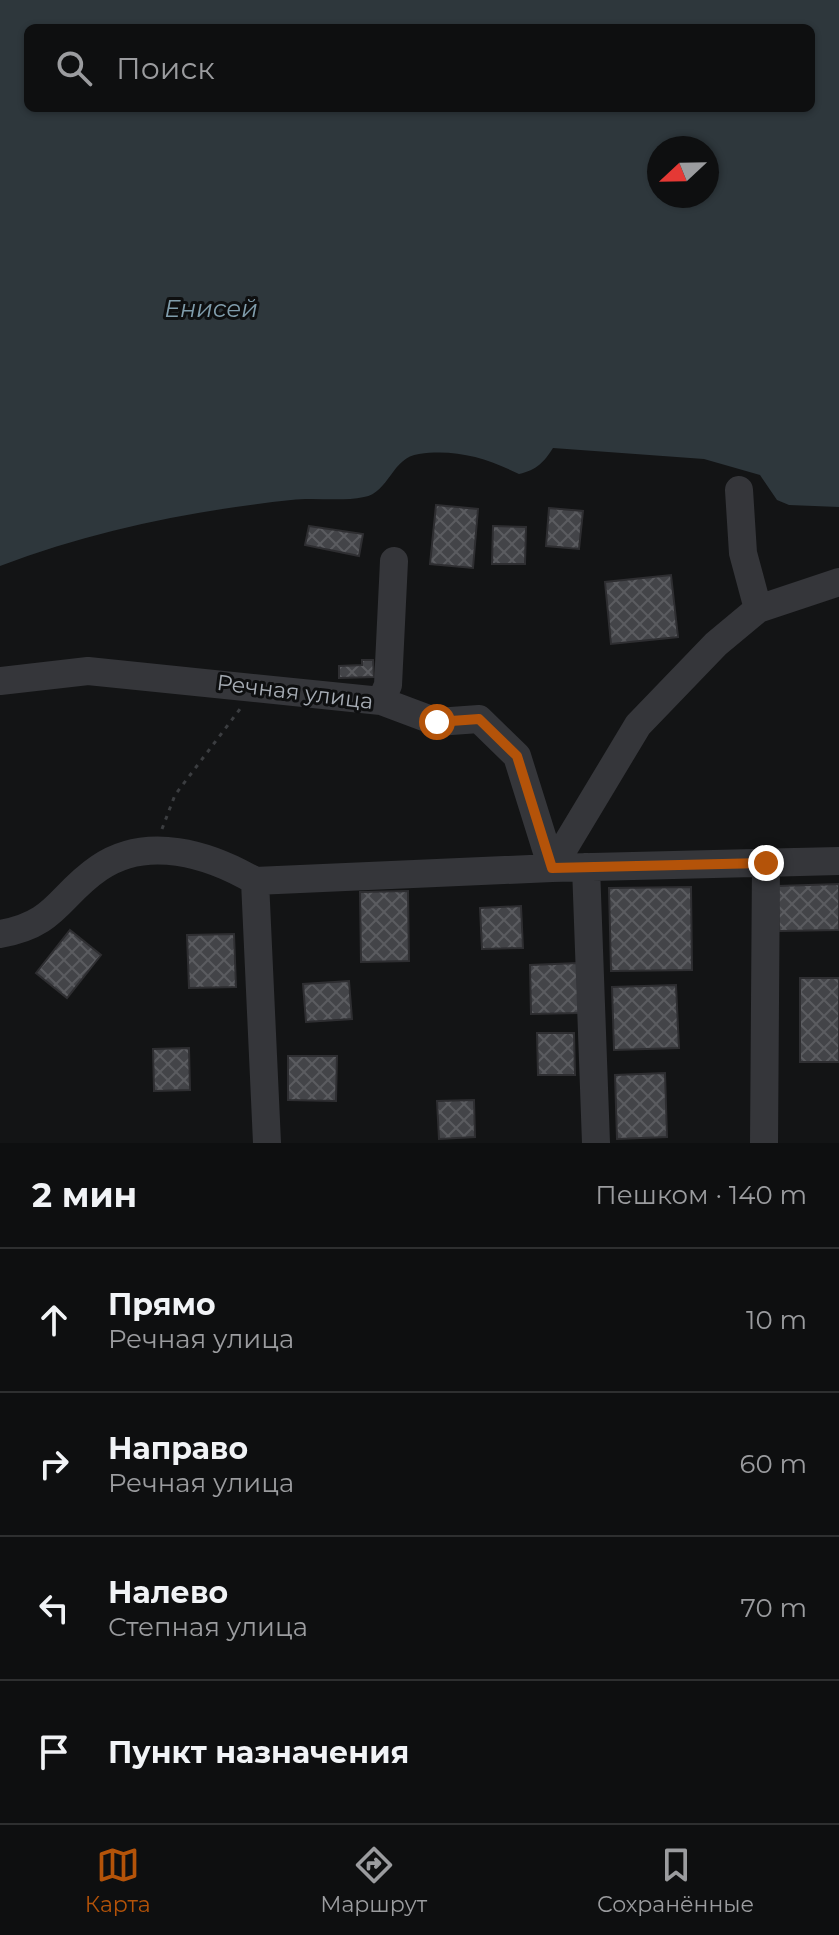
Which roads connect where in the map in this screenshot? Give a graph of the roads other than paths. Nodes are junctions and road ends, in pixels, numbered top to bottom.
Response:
1 (739, 490) dead end
2 (394, 561) dead end
3 (839, 582) edge
4 (758, 609) junction
5 (0, 681) edge
6 (381, 701) junction
7 (839, 861) edge
8 (766, 863) junction
9 (586, 867) junction
10 (552, 868) junction
11 (255, 881) junction
12 (0, 934) edge
13 (267, 1143) edge
14 (596, 1143) edge
15 (764, 1143) edge

1 - 4 lane
2 - 6 lane
3 - 4 lane
4 - 10 lane
5 - 6 lane, Речная улица
6 - 10 lane, Речная улица
7 - 8 lane
8 - 9 lane
8 - 15 lane
9 - 10 lane
9 - 14 lane
10 - 11 lane
11 - 12 lane
11 - 13 lane

